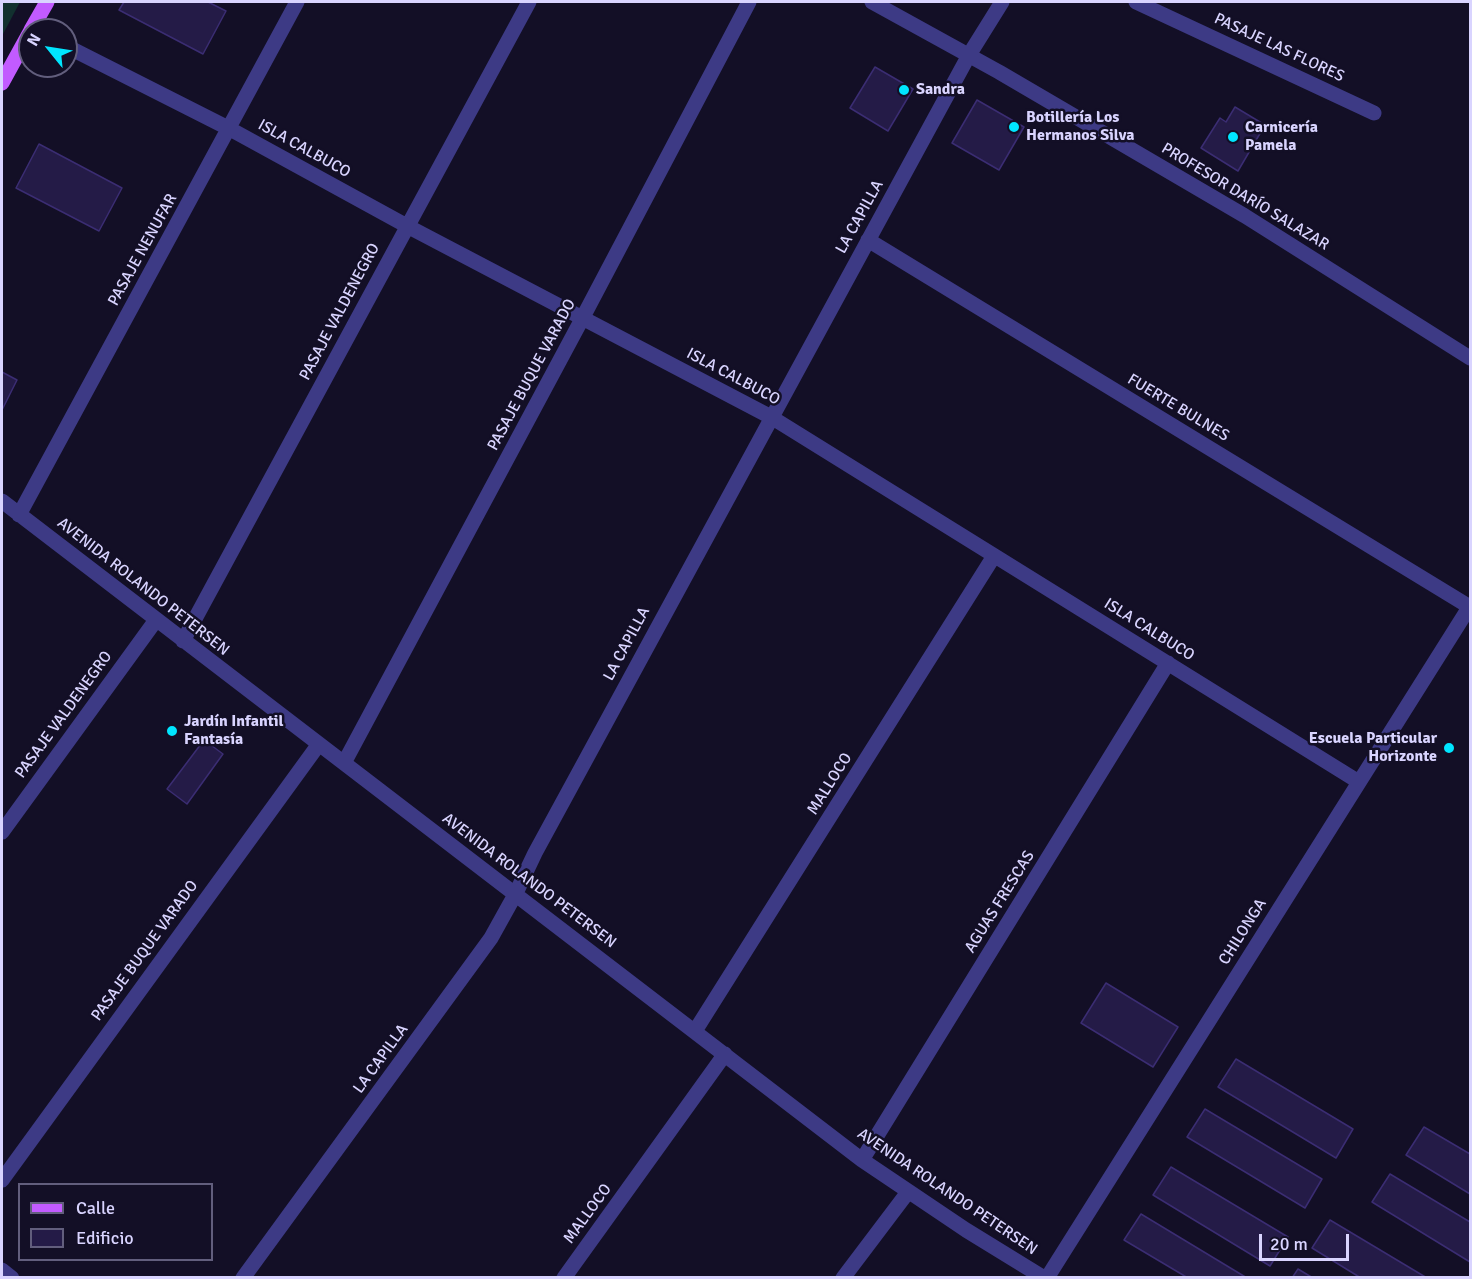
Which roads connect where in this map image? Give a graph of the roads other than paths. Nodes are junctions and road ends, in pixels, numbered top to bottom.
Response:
1 (47, 2) edge
2 (297, 2) edge
3 (530, 2) edge
4 (749, 2) edge
5 (872, 2) edge
6 (1002, 2) edge
7 (1136, 2) edge
8 (38, 18) edge
9 (78, 52) edge
10 (18, 55) edge
11 (969, 55) junction
12 (2, 83) edge
13 (1374, 113) dead end
14 (230, 129) junction
15 (407, 226) junction
16 (868, 240) junction
17 (582, 319) junction
18 (1470, 358) edge
19 (771, 417) junction
20 (2, 501) edge
21 (19, 515) junction
22 (994, 556) junction
23 (1470, 607) edge
24 (156, 620) junction
25 (183, 641) junction
26 (1168, 663) junction
27 (319, 744) junction
28 (344, 763) junction
29 (1359, 782) junction
30 (2, 832) edge
31 (516, 893) junction
32 (695, 1031) junction
33 (725, 1054) junction
34 (862, 1160) junction
35 (2, 1180) edge
36 (908, 1192) junction
37 (2, 1270) edge
38 (12, 1278) edge
39 (243, 1278) edge
40 (564, 1278) edge
41 (843, 1278) edge
42 (1046, 1278) edge

1 - 8 main road
2 - 14 street, PASAJE NENUFAR
3 - 15 street, PASAJE VALDENEGRO
4 - 17 street, PASAJE BUQUE VARADO
5 - 11 street, PROFESOR DARÍO SALAZAR
6 - 11 street, LA CAPILLA
7 - 13 street, PASAJE LAS FLORES
9 - 14 street, ISLA CALBUCO
10 - 12 main road
11 - 16 street, LA CAPILLA
11 - 18 street, PROFESOR DARÍO SALAZAR
14 - 15 street, ISLA CALBUCO
14 - 21 street, PASAJE NENUFAR
15 - 17 street, ISLA CALBUCO
15 - 25 street, PASAJE VALDENEGRO
16 - 19 street, LA CAPILLA
16 - 23 street, FUERTE BULNES
17 - 19 street, ISLA CALBUCO
17 - 28 street, PASAJE BUQUE VARADO
19 - 22 street, ISLA CALBUCO
19 - 31 street, LA CAPILLA
20 - 21 street, AVENIDA ROLANDO PETERSEN
21 - 24 street, AVENIDA ROLANDO PETERSEN
22 - 26 street, ISLA CALBUCO
22 - 32 street, MALLOCO
23 - 29 street, CHILONGA
24 - 25 street, AVENIDA ROLANDO PETERSEN
24 - 30 street, PASAJE VALDENEGRO
25 - 27 street, AVENIDA ROLANDO PETERSEN
26 - 29 street, ISLA CALBUCO
26 - 34 street, AGUAS FRESCAS
27 - 28 street, AVENIDA ROLANDO PETERSEN
27 - 35 street, PASAJE BUQUE VARADO
28 - 31 street, AVENIDA ROLANDO PETERSEN
29 - 42 street, CHILONGA
31 - 32 street, AVENIDA ROLANDO PETERSEN
31 - 39 street, LA CAPILLA
32 - 33 street, AVENIDA ROLANDO PETERSEN
33 - 34 street, AVENIDA ROLANDO PETERSEN
33 - 40 street, MALLOCO
34 - 36 street, AVENIDA ROLANDO PETERSEN
36 - 41 street
36 - 42 street, AVENIDA ROLANDO PETERSEN
37 - 38 street

